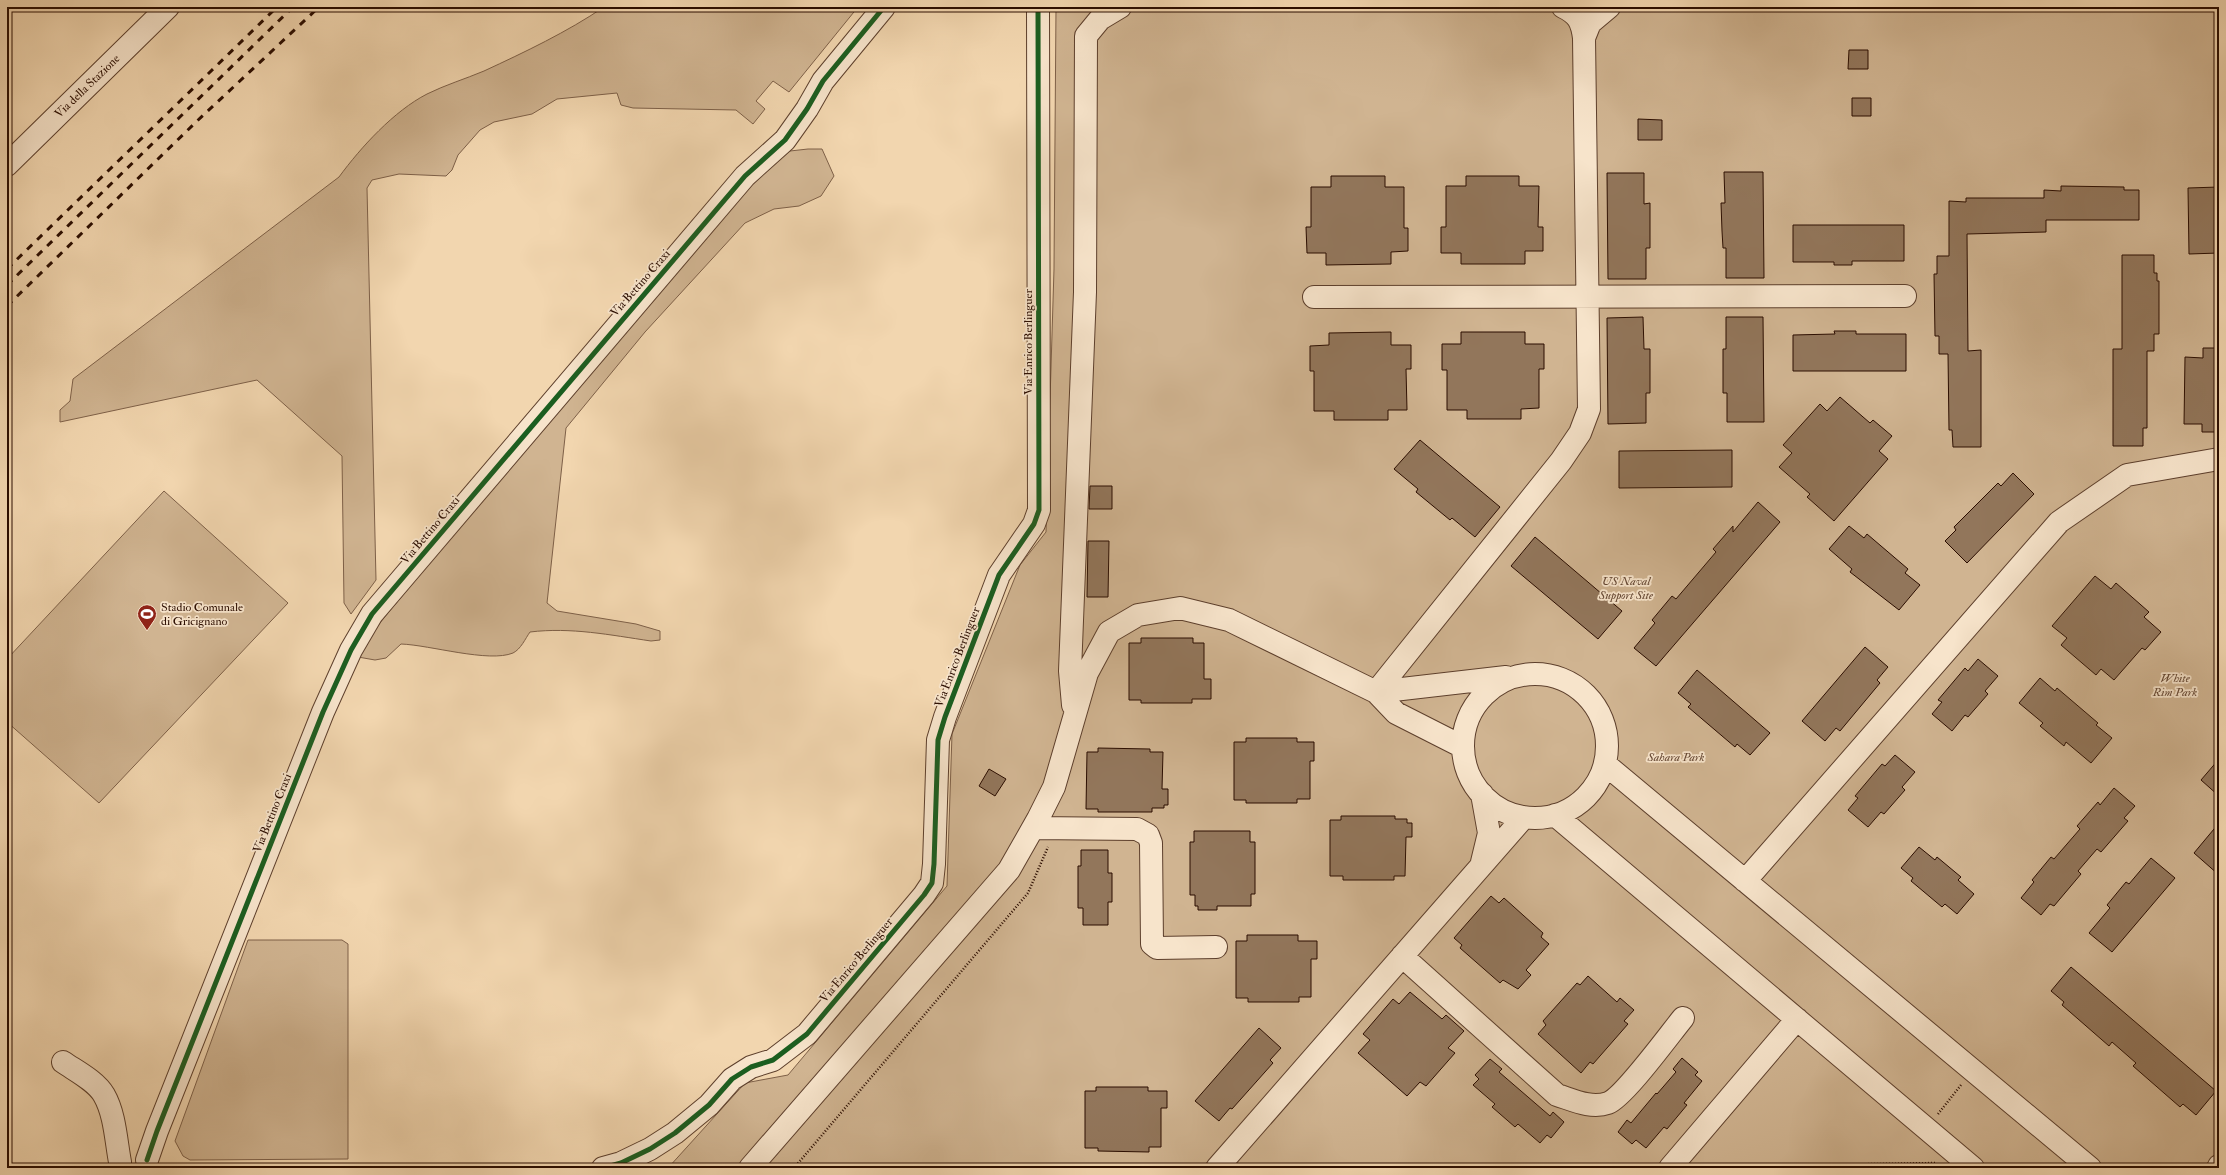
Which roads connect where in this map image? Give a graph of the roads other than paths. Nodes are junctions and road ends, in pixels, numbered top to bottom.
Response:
1 (168, 7) edge
2 (884, 7) edge
3 (1038, 7) edge
4 (1120, 7) edge
5 (1563, 7) edge
6 (1609, 7) edge
7 (1584, 38) junction
8 (7, 164) edge
9 (1587, 296) junction
10 (1905, 296) dead end
11 (1314, 297) dead end
12 (2219, 459) edge
13 (1526, 674) junction
14 (1376, 692) junction
15 (1074, 716) junction
16 (1463, 747) junction
17 (1605, 764) junction
18 (1482, 794) junction
19 (1555, 815) junction
20 (1524, 817) junction
21 (1033, 828) junction
22 (1481, 865) junction
23 (1745, 881) junction
24 (1216, 947) dead end
25 (1402, 956) junction
26 (1683, 1018) dead end
27 (1797, 1019) junction
28 (63, 1062) dead end
29 (155, 1164) edge
30 (115, 1165) edge
31 (1970, 1165) edge
32 (603, 1168) edge
33 (750, 1168) edge
34 (1217, 1168) edge
35 (1671, 1168) edge
36 (2090, 1168) edge

1 - 8 street, Via della Stazione
2 - 29 street, Via Bettino Craxi
3 - 32 street, Via Enrico Berlinguer
4 - 15 street
5 - 7 street
6 - 7 street
7 - 9 street
9 - 10 street
9 - 11 street
9 - 14 street
12 - 23 street
13 - 14 street
13 - 16 street
13 - 17 street
14 - 15 street
14 - 16 street
15 - 21 street
16 - 18 street
17 - 19 street
17 - 23 street
18 - 20 street
18 - 22 street
19 - 20 street
19 - 27 street
20 - 22 street
21 - 24 street
21 - 33 street
22 - 25 street
23 - 36 street
25 - 26 street
25 - 34 street
27 - 31 street
27 - 35 street
28 - 30 street
29 - 30 street

